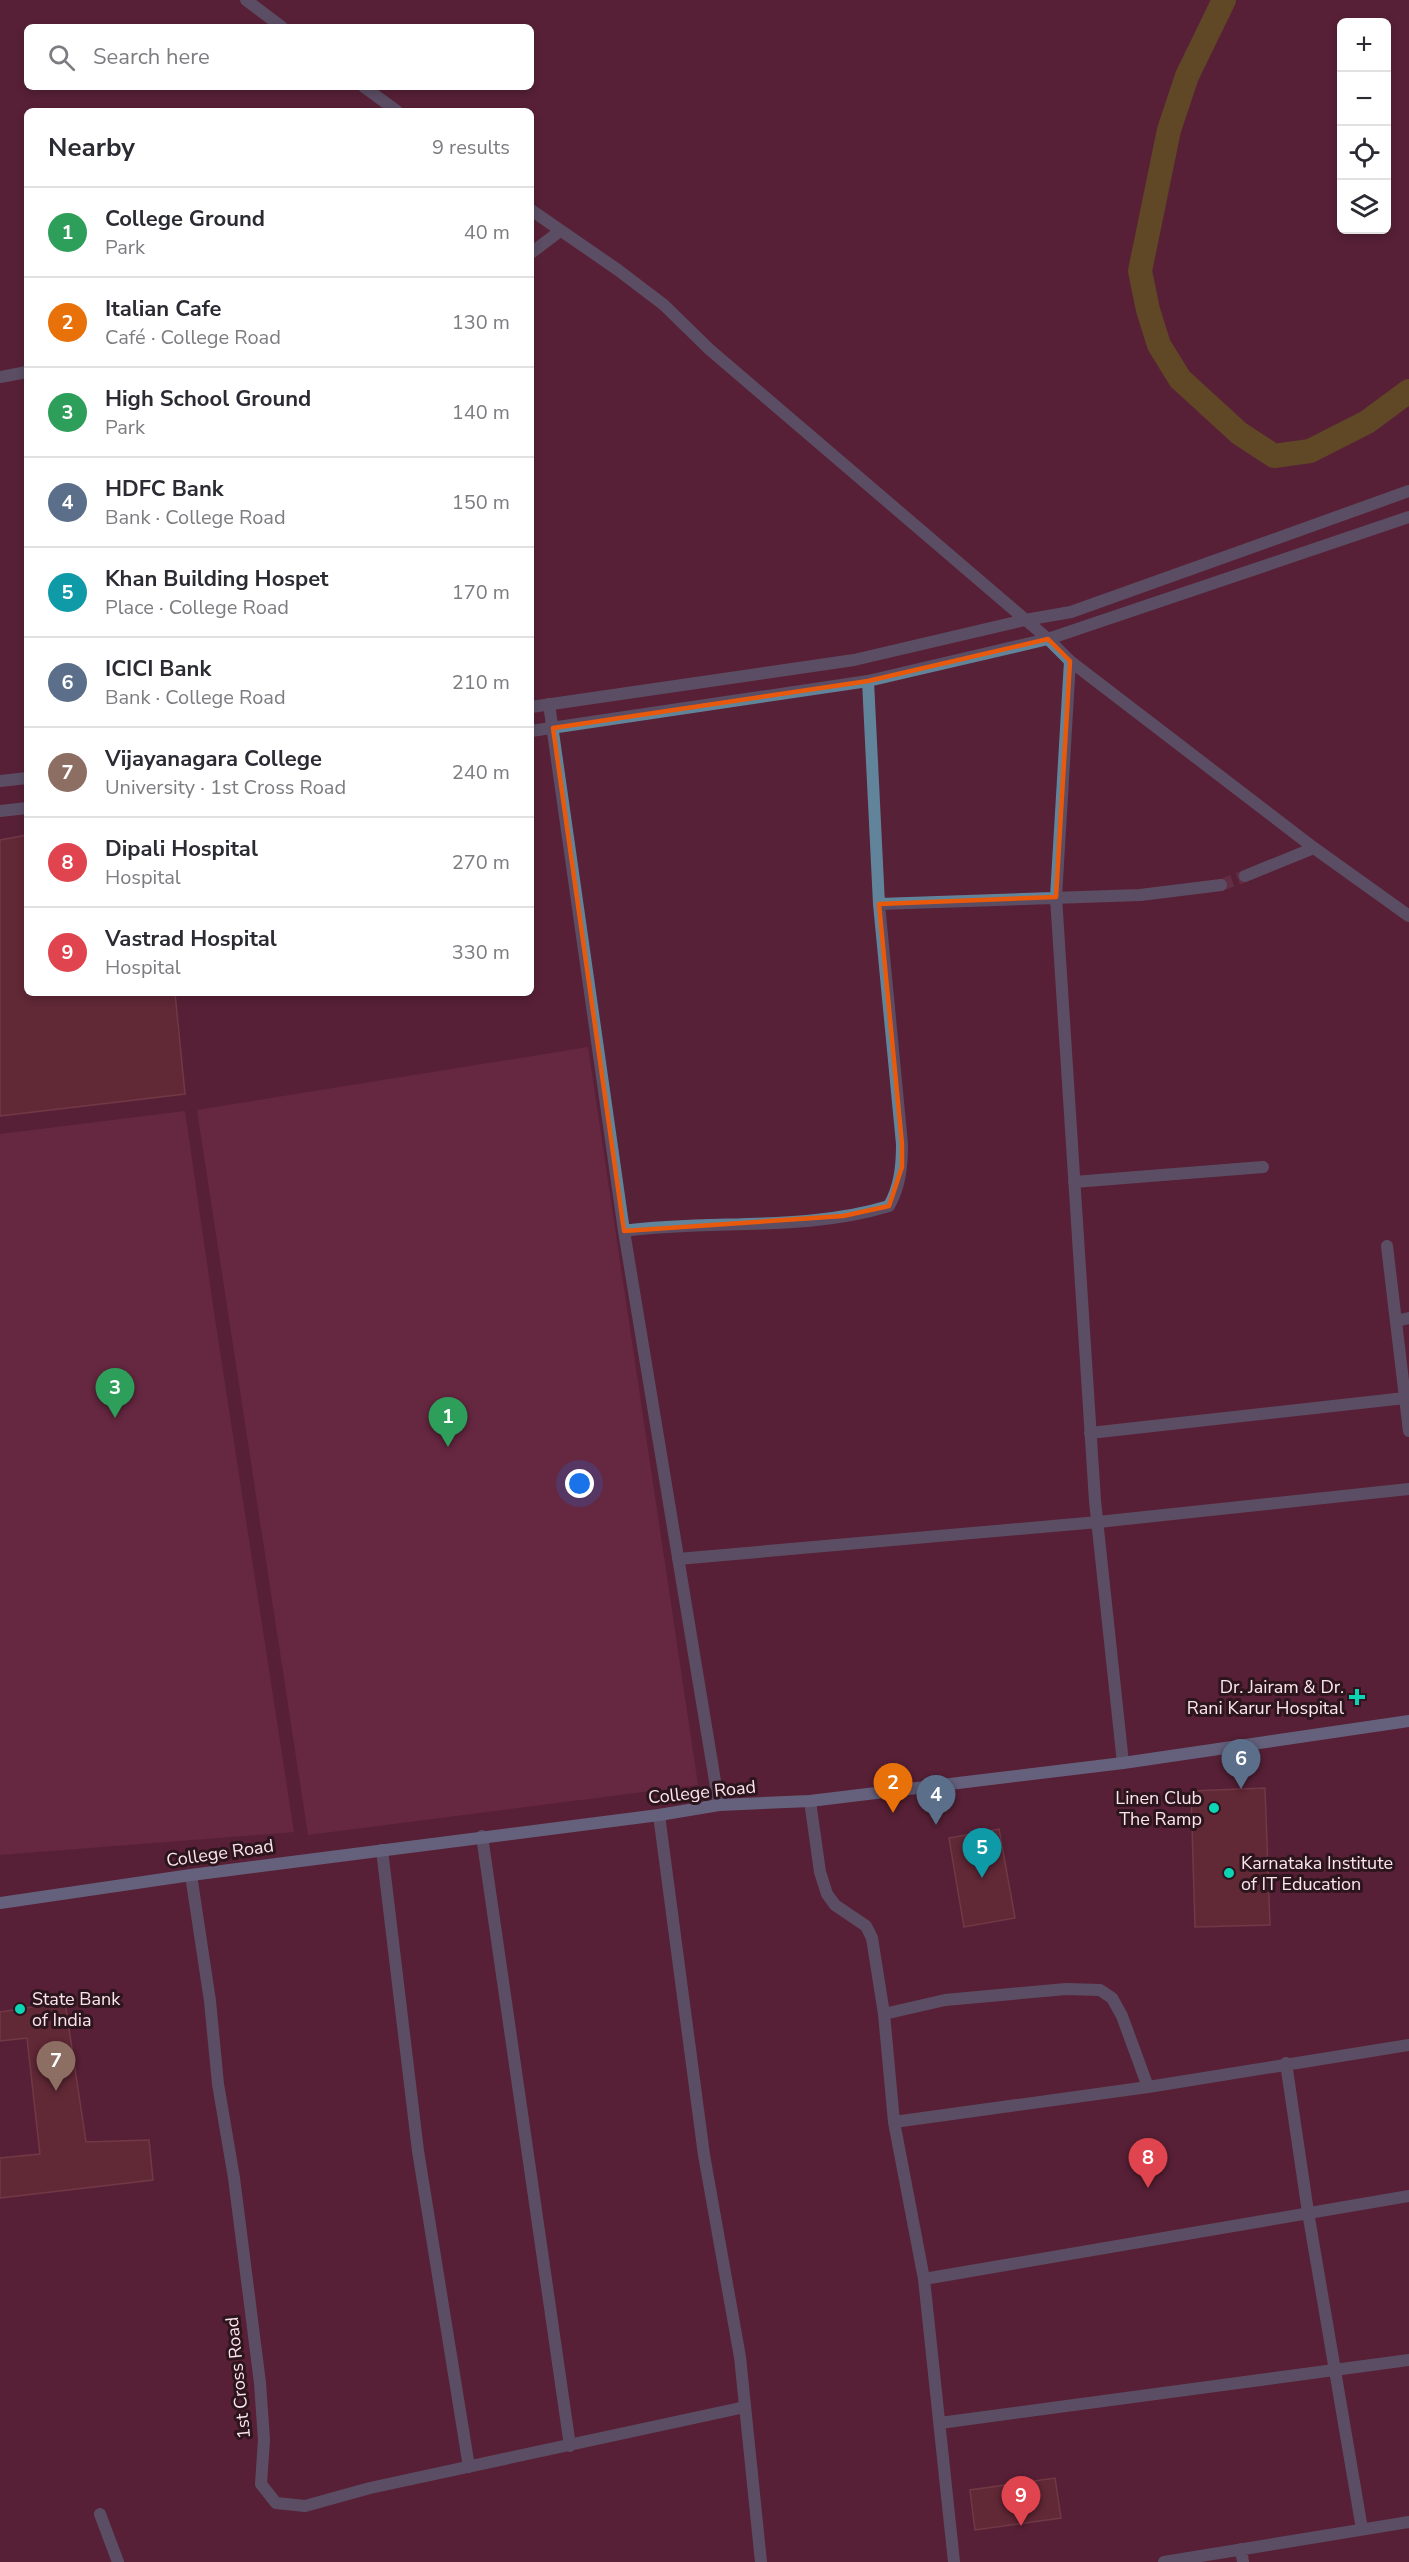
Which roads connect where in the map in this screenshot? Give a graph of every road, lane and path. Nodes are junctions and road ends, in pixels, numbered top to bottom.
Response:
1 (246, 0) edge
2 (278, 24) edge
3 (368, 90) edge
4 (393, 108) edge
5 (534, 212) edge
6 (560, 231) junction
7 (534, 251) edge
8 (24, 373) edge
9 (0, 377) edge
10 (1409, 491) edge
11 (1409, 517) edge
12 (1025, 620) junction
13 (1048, 639) junction
14 (1070, 661) junction
15 (868, 681) junction
16 (549, 704) junction
17 (534, 706) edge
18 (553, 728) junction
19 (534, 731) edge
20 (24, 778) edge
21 (0, 781) edge
22 (24, 808) edge
23 (0, 811) edge
24 (1314, 848) junction
25 (1245, 876) tunnel mouth
26 (1221, 885) tunnel mouth
27 (1056, 897) junction
28 (879, 904) junction
29 (1409, 916) edge
30 (1263, 1167) dead end
31 (1074, 1182) junction
32 (624, 1231) junction
33 (1388, 1246) dead end
34 (1409, 1318) edge
35 (1396, 1321) junction
36 (1405, 1398) junction
37 (1409, 1431) edge
38 (1090, 1433) junction
39 (1409, 1489) edge
40 (1098, 1522) junction
41 (678, 1559) junction
42 (1409, 1721) edge
43 (1123, 1762) junction
44 (810, 1801) junction
45 (718, 1805) junction
46 (659, 1815) junction
47 (482, 1836) junction
48 (382, 1850) junction
49 (191, 1875) junction
50 (0, 1904) edge
51 (884, 2014) junction
52 (1409, 2046) edge
53 (1286, 2063) junction
54 (1148, 2087) junction
55 (894, 2122) junction
56 (1409, 2196) edge
57 (1308, 2212) junction
58 (924, 2279) junction
59 (1409, 2360) edge
60 (1335, 2370) junction
61 (746, 2408) junction
62 (940, 2423) junction
63 (570, 2446) junction
64 (469, 2467) junction
65 (100, 2514) dead end
66 (1409, 2522) edge
67 (1362, 2529) junction
68 (1242, 2556) edge
69 (118, 2562) edge
70 (761, 2562) edge
71 (954, 2562) edge
72 (1164, 2562) edge

1 - 2 street
3 - 4 street
5 - 6 street
6 - 7 street
6 - 12 street
8 - 9 street
10 - 12 street
11 - 13 street
12 - 13 street
12 - 16 street
13 - 14 street
13 - 15 street
14 - 24 street
14 - 27 street
15 - 18 street
15 - 28 street
16 - 17 street
16 - 18 street
18 - 19 street
18 - 32 street
20 - 21 street
22 - 23 street
24 - 25 street
24 - 29 street
26 - 27 street
27 - 28 street
27 - 31 street
28 - 32 street
30 - 31 street
31 - 38 street
32 - 41 street
33 - 35 street
34 - 35 street
35 - 36 street
36 - 37 street
36 - 38 street
38 - 40 street
39 - 40 street
40 - 41 street
40 - 43 street
41 - 45 street
42 - 43 main road, College Road
43 - 44 main road, College Road
44 - 45 main road, College Road
44 - 51 street
45 - 46 main road, College Road
46 - 47 main road, College Road
46 - 61 street
47 - 48 main road, College Road
47 - 63 street
48 - 49 main road, College Road
48 - 64 street
49 - 50 main road, College Road
49 - 64 street, 1st Cross Road
51 - 54 street
51 - 55 street
52 - 53 street
53 - 54 street
53 - 57 street
54 - 55 street
55 - 58 street
56 - 57 street
57 - 58 street
57 - 60 street
58 - 62 street
59 - 60 street
60 - 62 street
60 - 67 street
61 - 63 street, 1st Cross Road
61 - 70 street
62 - 71 street
63 - 64 street, 1st Cross Road
65 - 69 street
66 - 67 street
67 - 68 street
68 - 72 street

